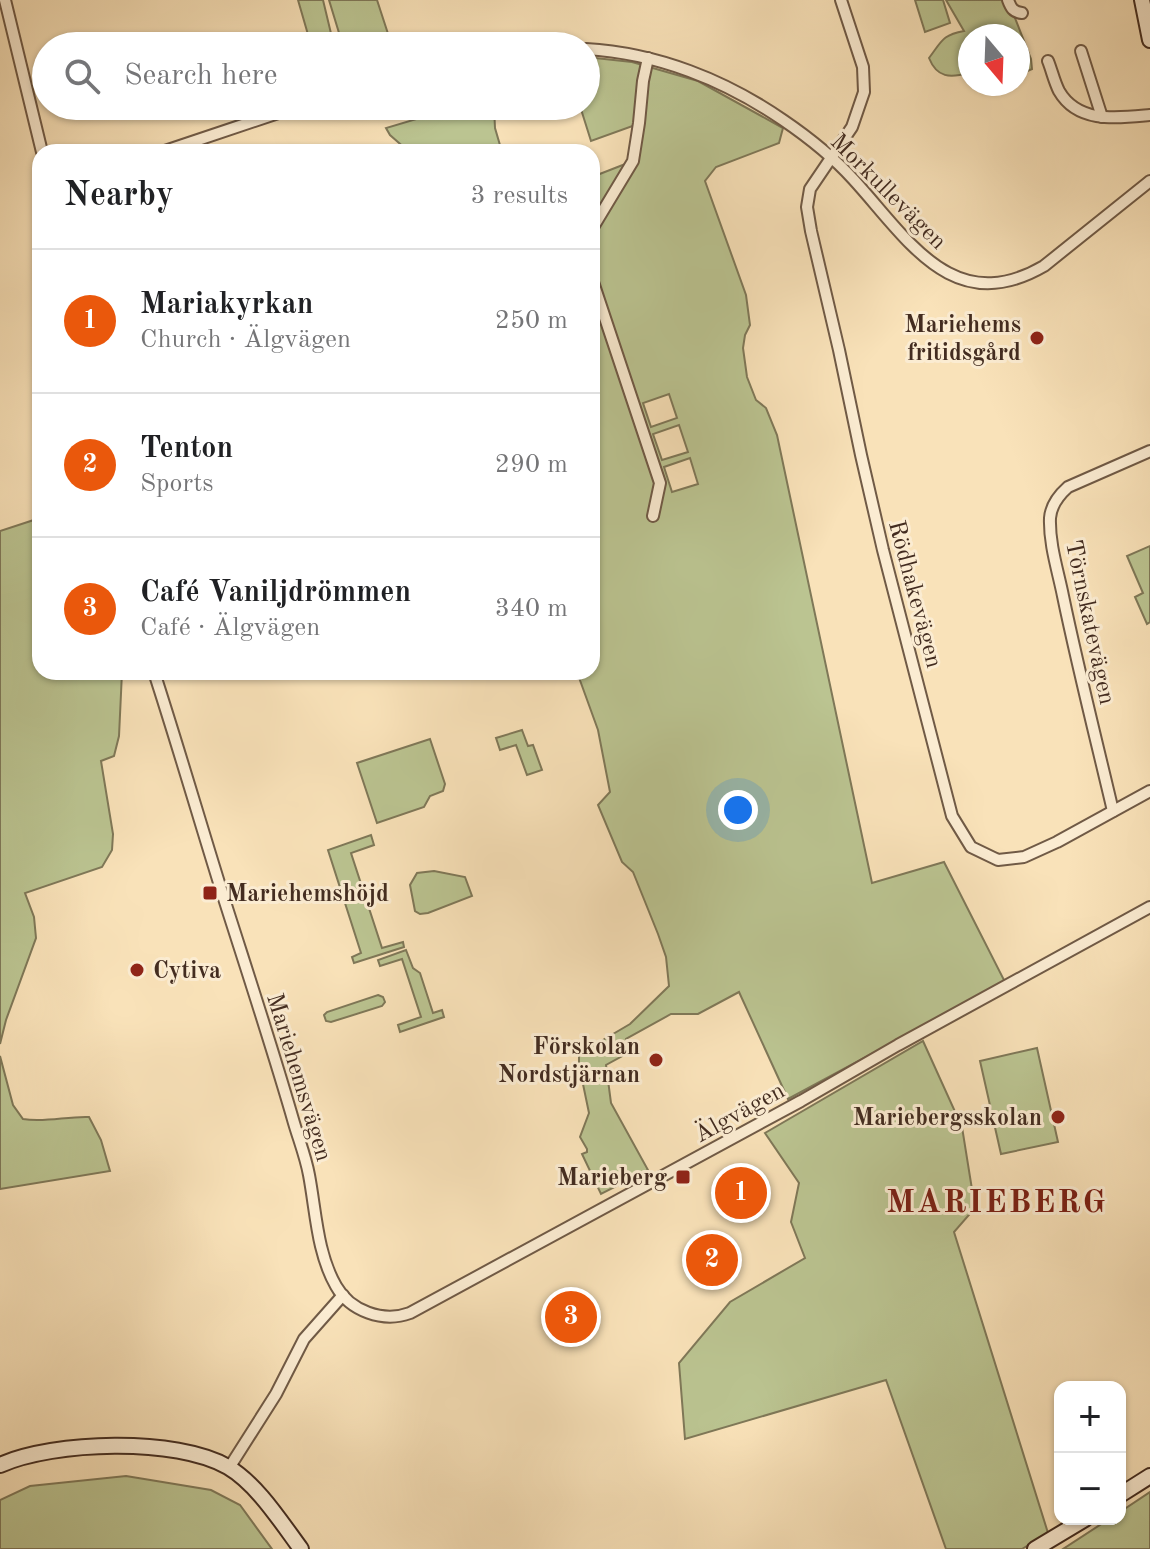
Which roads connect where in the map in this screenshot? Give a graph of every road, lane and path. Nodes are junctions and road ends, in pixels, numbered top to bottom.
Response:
1 (5, 0) edge
2 (841, 0) edge
3 (1008, 0) edge
4 (1142, 0) edge
5 (1022, 13) dead end
6 (1150, 40) edge
7 (600, 51) edge
8 (1081, 51) dead end
9 (648, 58) junction
10 (1048, 61) dead end
11 (32, 111) edge
12 (1150, 115) edge
13 (1102, 117) junction
14 (34, 120) edge
15 (257, 120) edge
16 (40, 144) edge
17 (186, 144) edge
18 (831, 158) junction
19 (1150, 181) edge
20 (600, 216) edge
21 (600, 303) edge
22 (1150, 451) edge
23 (653, 516) dead end
24 (156, 680) edge
25 (1150, 791) edge
26 (1113, 811) junction
27 (1150, 907) edge
28 (343, 1295) junction
29 (0, 1465) edge
30 (229, 1468) junction
31 (1150, 1476) edge
32 (1126, 1491) edge
33 (1075, 1525) edge
34 (301, 1549) edge
35 (1035, 1549) edge

1 - 11 street
2 - 18 street, Rödhakevägen
3 - 5 street
4 - 6 street
7 - 9 street, Morkullevägen
8 - 13 street
9 - 18 street, Morkullevägen
9 - 20 street
10 - 13 street
12 - 13 street
14 - 16 street
15 - 17 street
18 - 19 street, Morkullevägen
18 - 26 street, Rödhakevägen
21 - 23 street
22 - 26 street, Törnskatevägen
24 - 28 street, Mariehemsvägen
25 - 26 street, Rödhakevägen
27 - 28 street, Älgvägen
28 - 30 street
29 - 30 street
30 - 34 street
31 - 32 street
33 - 35 street

